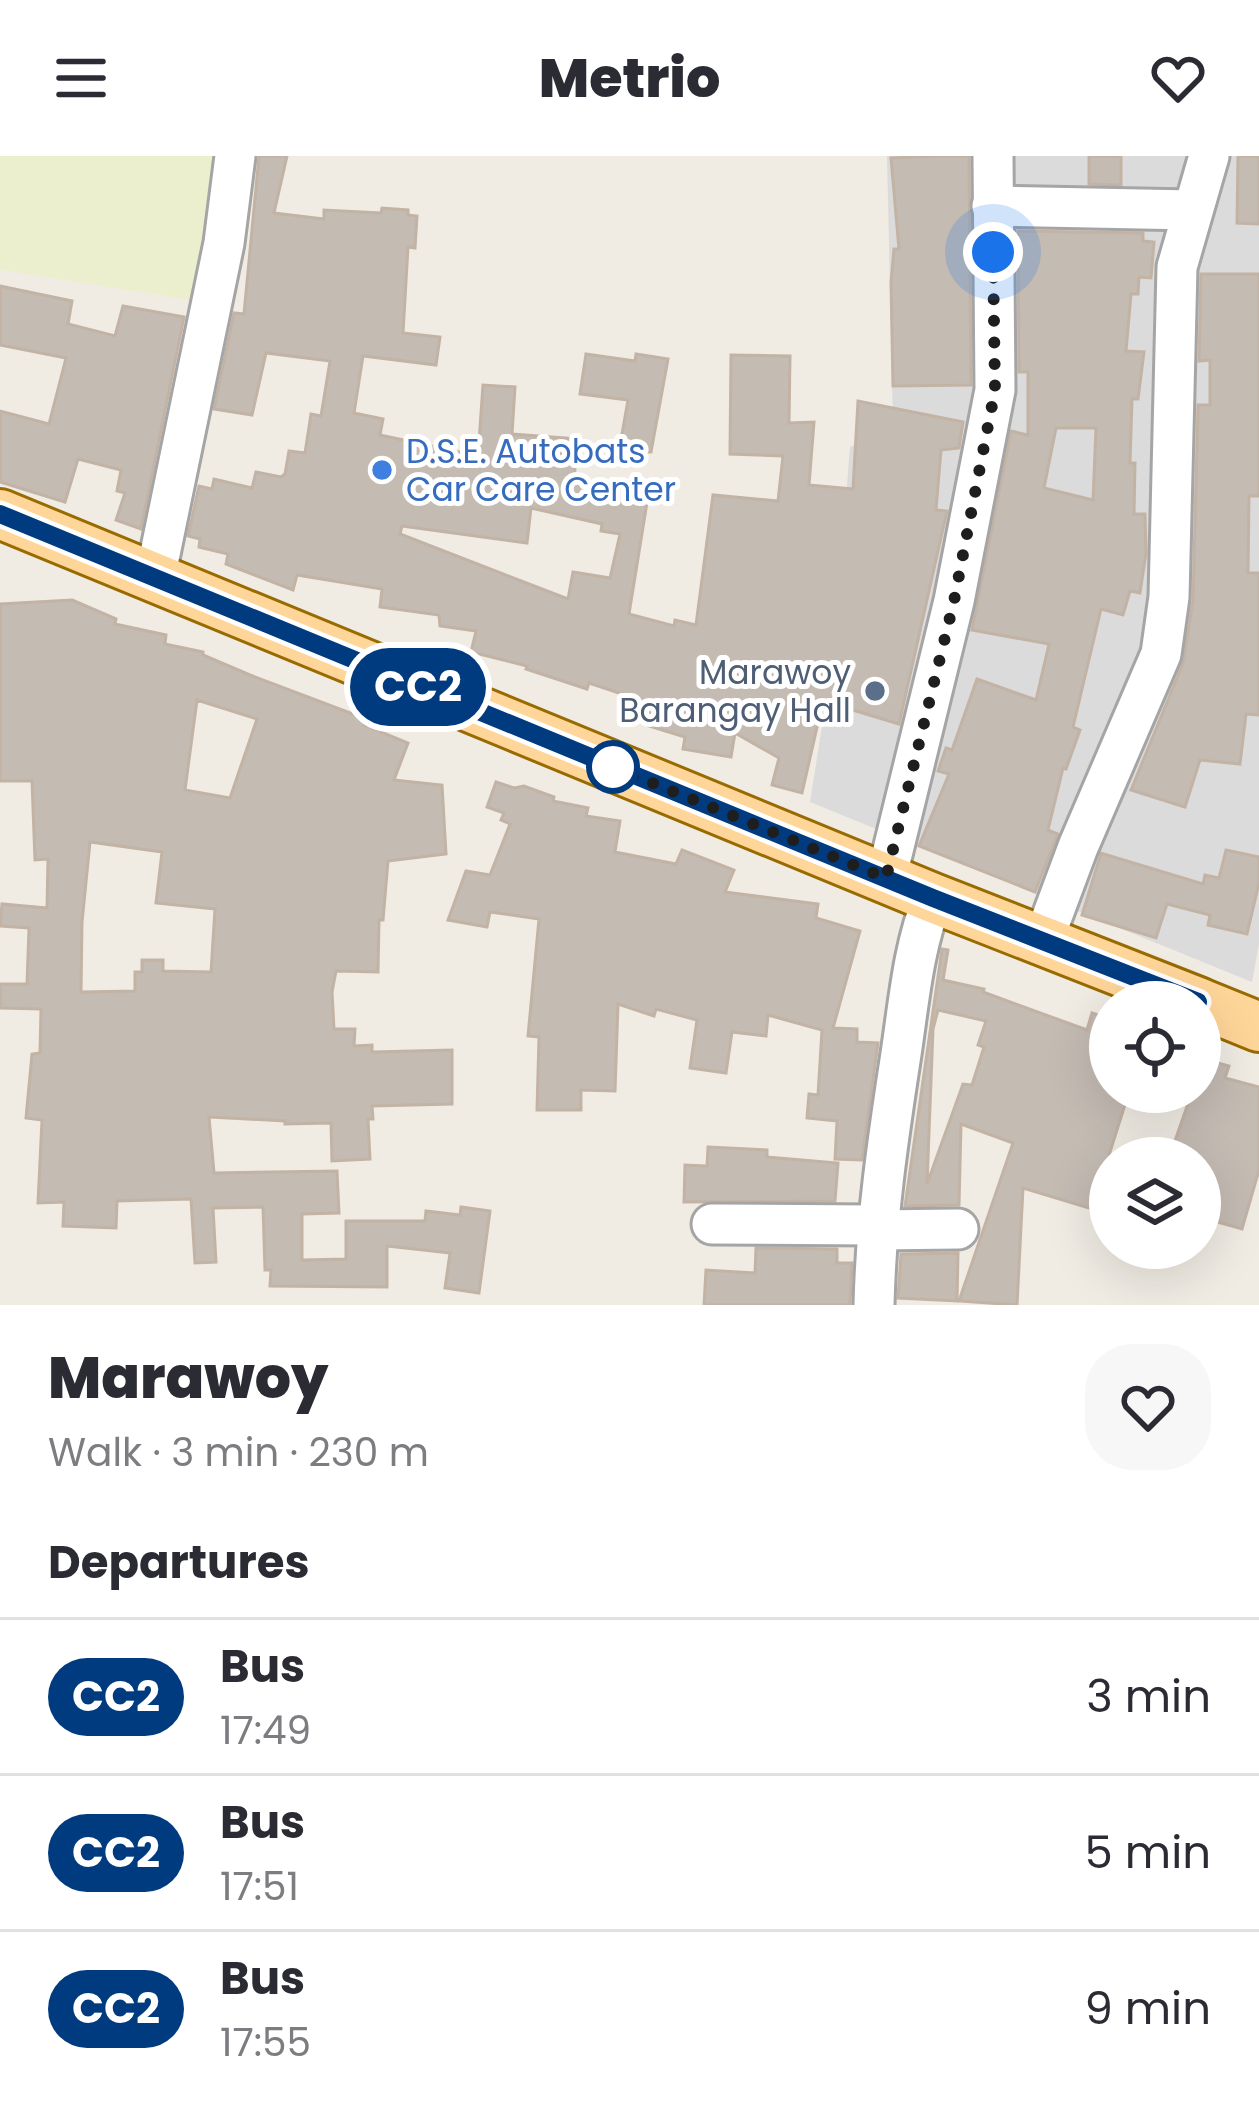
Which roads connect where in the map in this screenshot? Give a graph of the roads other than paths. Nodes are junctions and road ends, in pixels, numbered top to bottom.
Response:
1 (235, 156) edge
2 (992, 156) edge
3 (1208, 156) edge
4 (992, 206) junction
5 (1192, 210) junction
6 (0, 514) edge
7 (155, 578) junction
8 (886, 878) junction
9 (933, 898) junction
10 (1043, 941) junction
11 (1145, 981) edge
12 (1221, 1008) edge
13 (1256, 1017) edge
14 (712, 1224) dead end
15 (876, 1227) junction
16 (958, 1228) dead end
17 (874, 1305) edge

1 - 7 street
2 - 4 street
3 - 5 street
4 - 5 street
4 - 8 street
5 - 10 street
6 - 7 main road
7 - 8 main road
8 - 9 main road
9 - 10 main road
9 - 15 street
10 - 11 main road
12 - 13 main road
14 - 15 street
15 - 16 street
15 - 17 street

